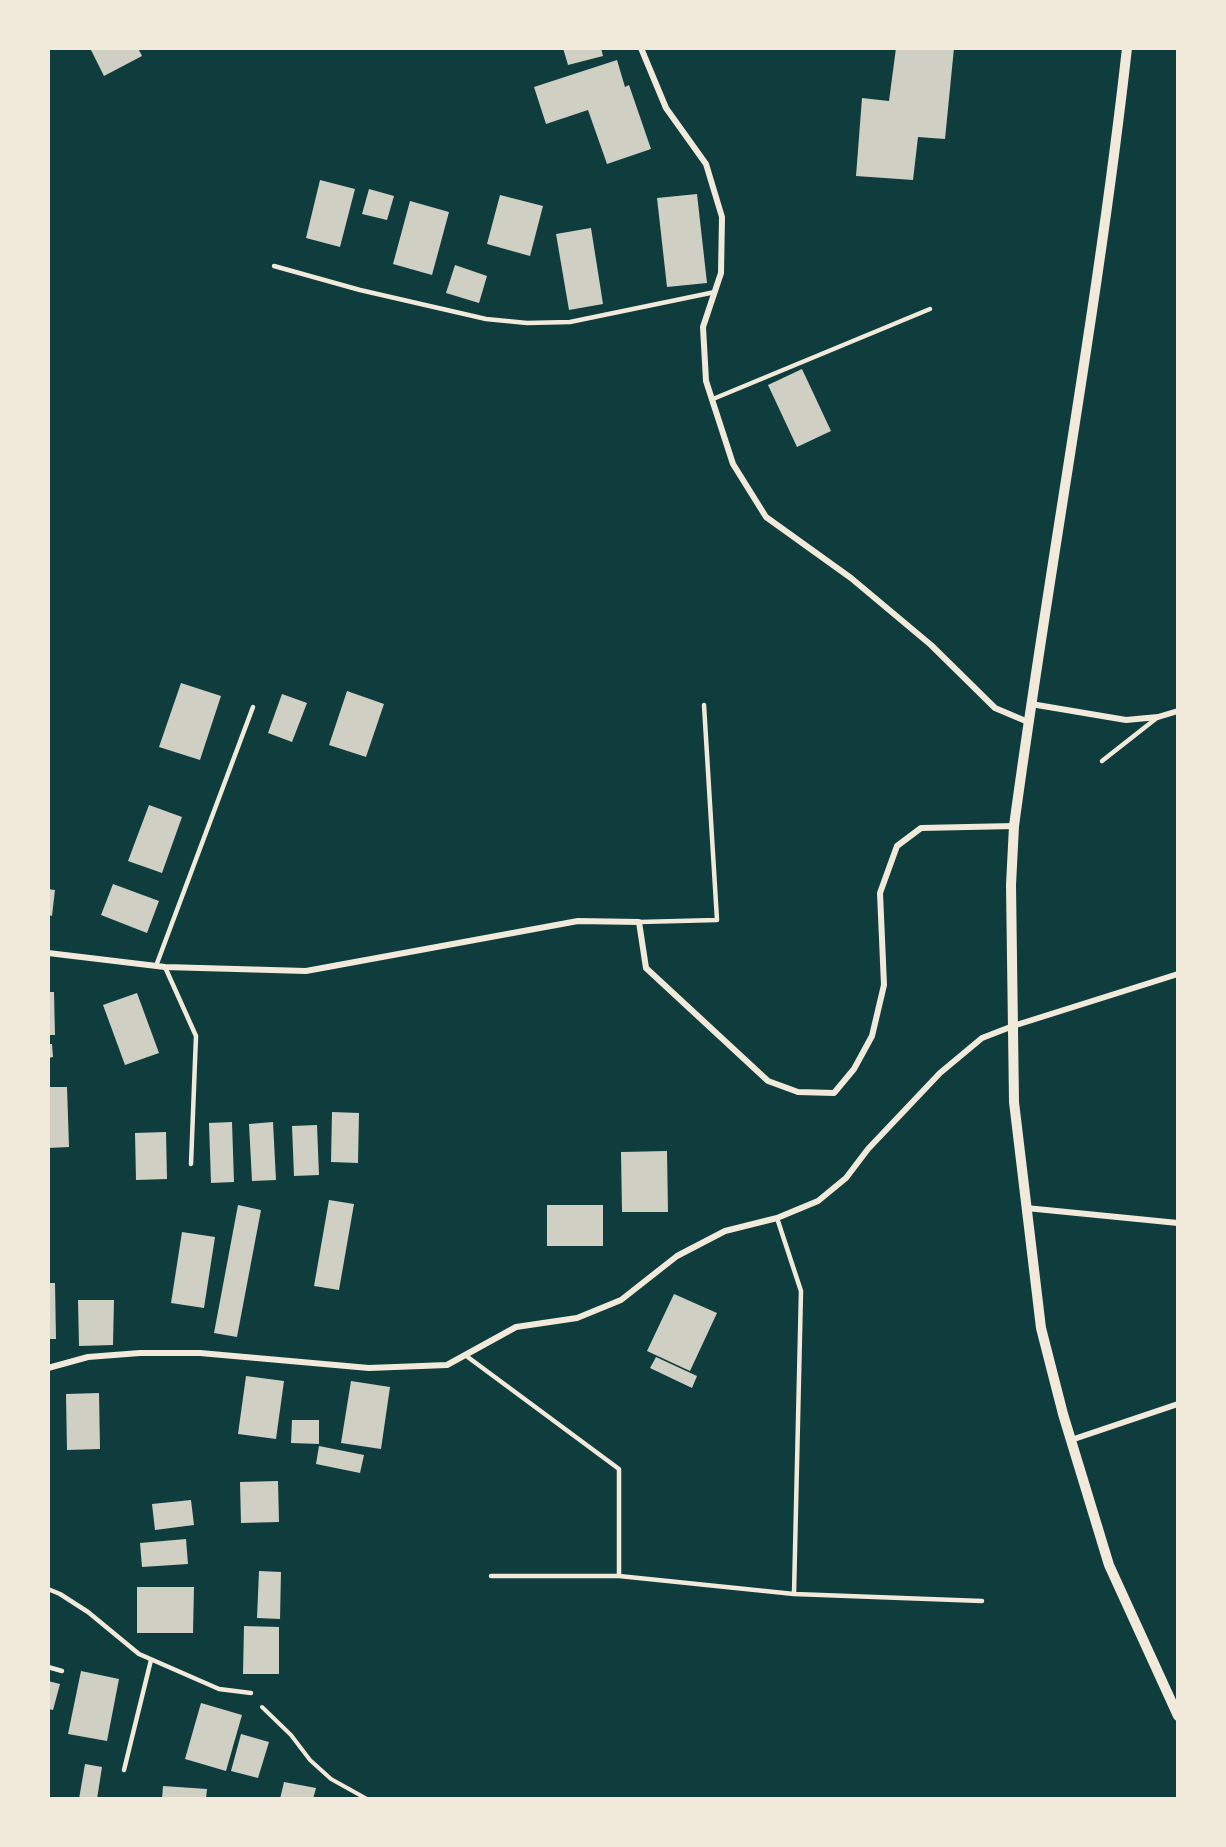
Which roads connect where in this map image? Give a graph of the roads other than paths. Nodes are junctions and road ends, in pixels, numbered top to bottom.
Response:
1 (640, 48) edge
2 (1127, 48) edge
3 (274, 266) dead end
4 (715, 292) junction
5 (930, 309) dead end
6 (713, 399) junction
7 (1030, 704) junction
8 (704, 705) dead end
9 (253, 707) dead end
10 (1178, 711) edge
11 (1158, 717) junction
12 (1028, 722) junction
13 (1102, 760) dead end
14 (1014, 826) junction
15 (639, 922) junction
16 (48, 953) edge
17 (156, 966) junction
18 (165, 967) junction
19 (1178, 974) edge
20 (1012, 1026) junction
21 (191, 1164) dead end
22 (1026, 1208) junction
23 (777, 1218) junction
24 (1178, 1223) edge
25 (465, 1355) junction
26 (48, 1368) edge
27 (1178, 1404) edge
28 (1070, 1440) junction
29 (491, 1576) dead end
30 (619, 1576) junction
31 (48, 1589) edge
32 (794, 1594) junction
33 (982, 1601) dead end
34 (150, 1660) junction
35 (48, 1667) edge
36 (62, 1671) dead end
37 (251, 1693) road end
38 (1178, 1716) edge
39 (124, 1770) dead end

1 - 4 street
2 - 7 street
3 - 4 lane
4 - 6 street
5 - 6 lane
6 - 12 street
7 - 11 street
7 - 12 street
8 - 15 lane
9 - 17 lane
10 - 11 street
11 - 13 lane
12 - 14 street
14 - 15 street
14 - 20 street
15 - 18 street
16 - 17 street
17 - 18 street
18 - 21 lane
19 - 20 street
20 - 22 street
20 - 23 street
22 - 24 street
22 - 28 street
23 - 25 street
23 - 32 lane
25 - 26 street
25 - 30 lane
27 - 28 street
28 - 38 street
29 - 30 lane
30 - 32 lane
31 - 34 lane
32 - 33 lane
34 - 37 lane
34 - 39 lane
35 - 36 lane

